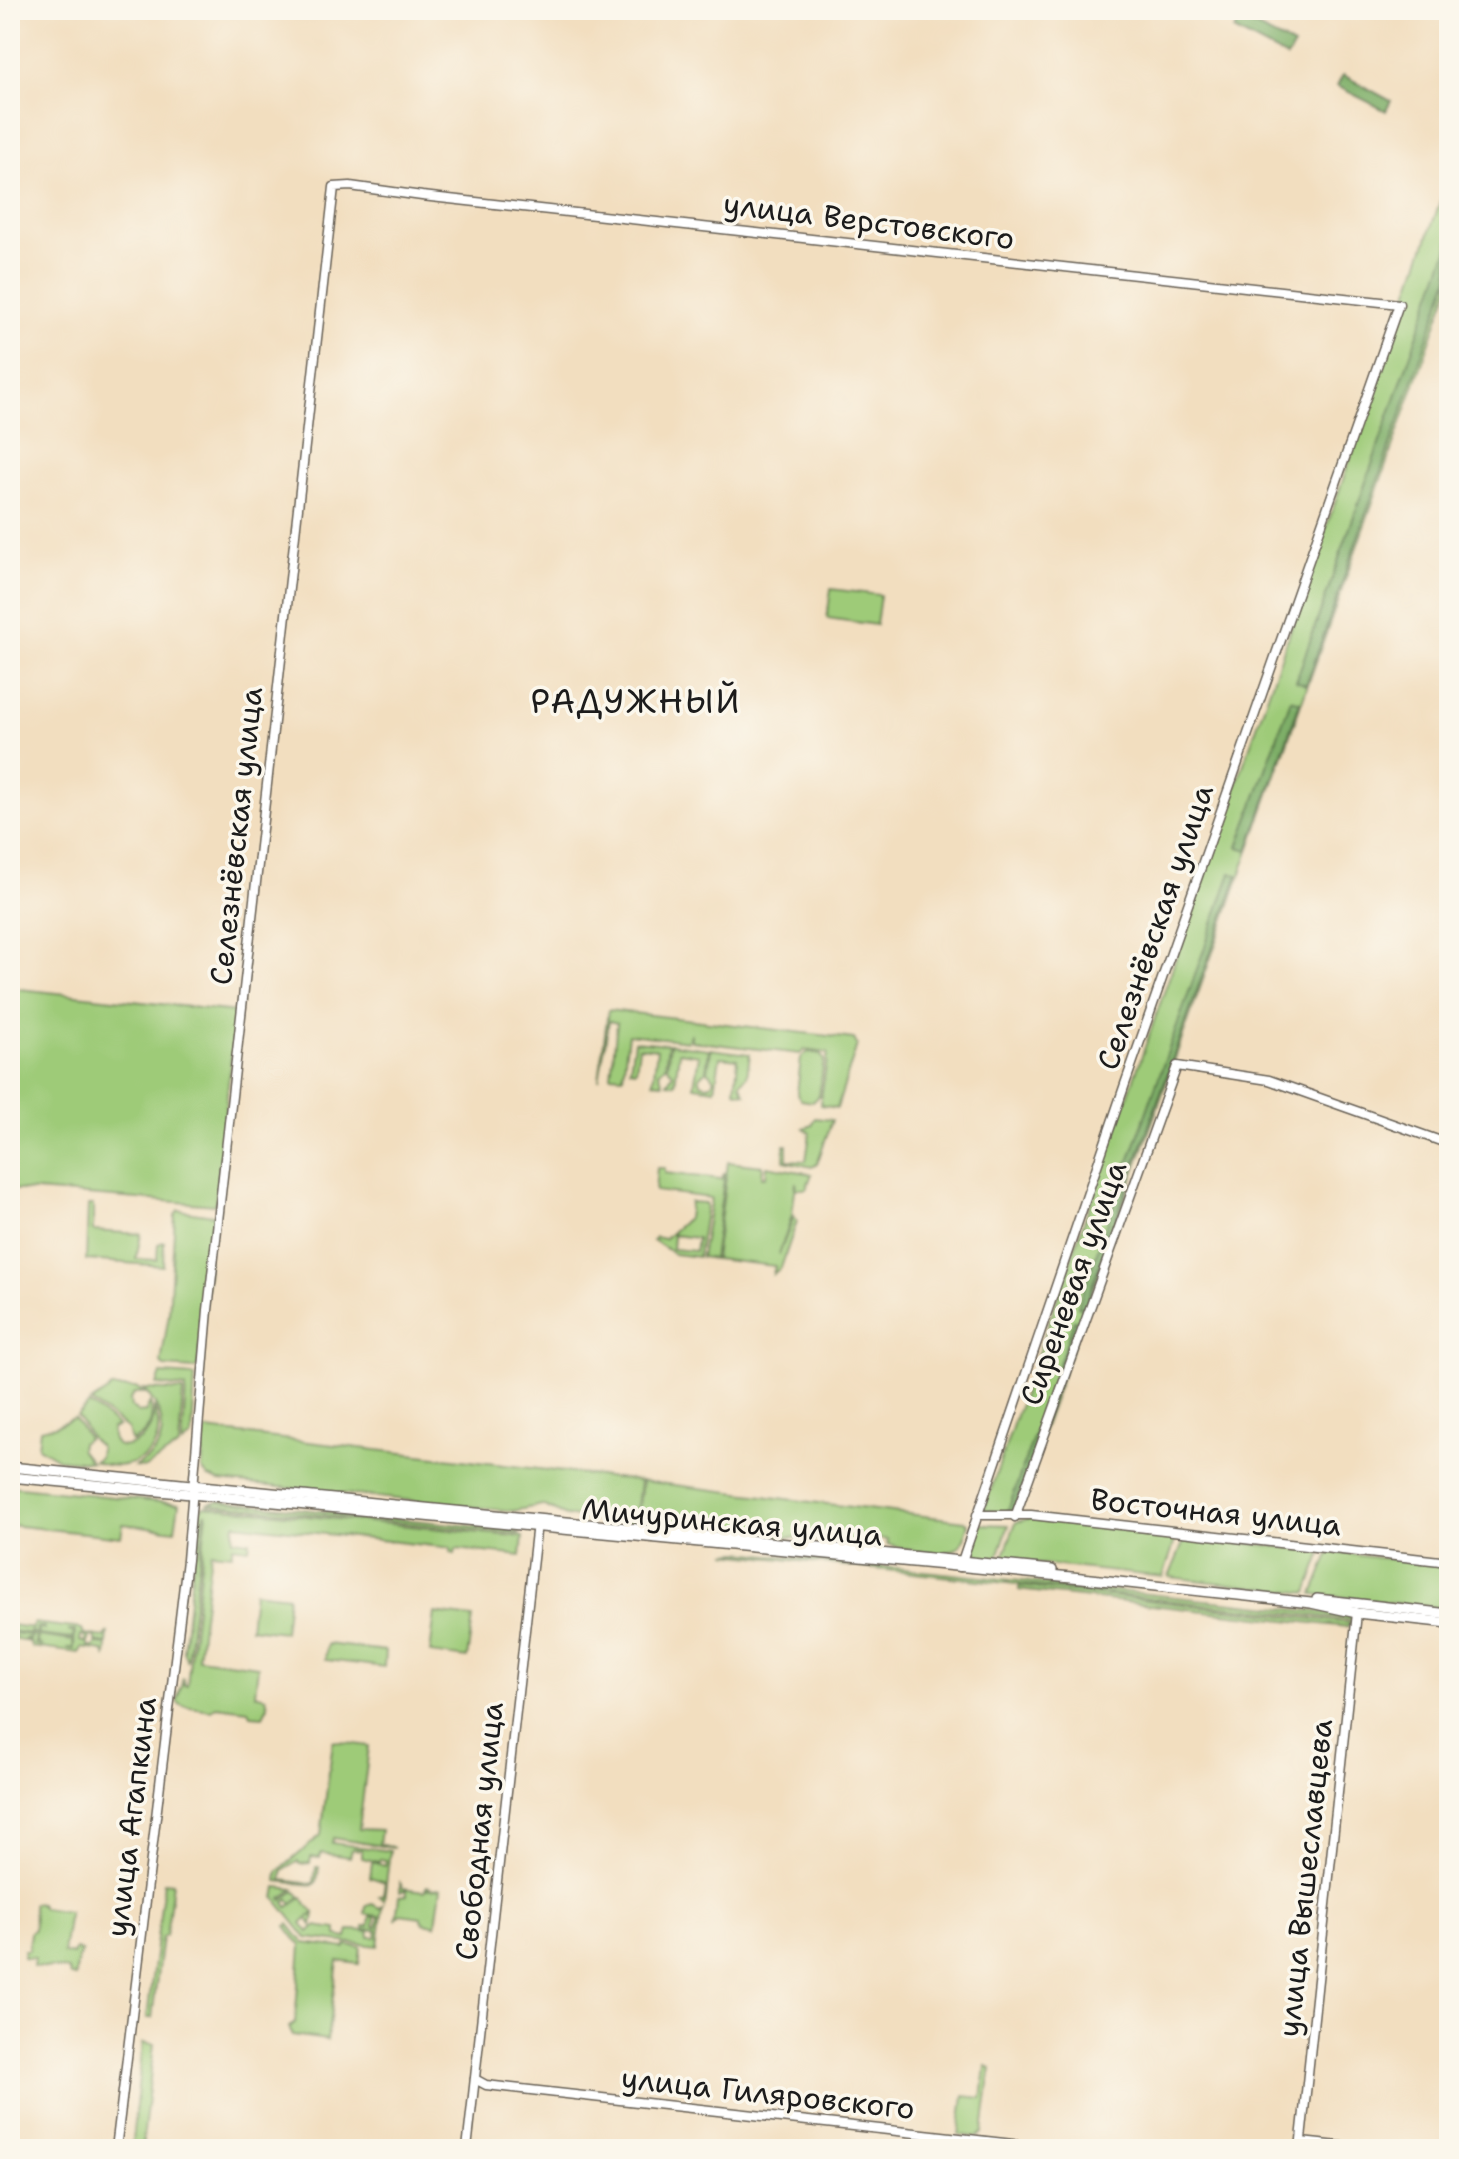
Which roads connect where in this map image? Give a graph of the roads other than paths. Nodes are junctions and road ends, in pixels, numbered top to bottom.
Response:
1 (334, 187) joint
2 (1399, 304) joint
3 (1449, 1144) edge
4 (10, 1467) edge
5 (10, 1477) edge
6 (193, 1491) junction
7 (977, 1515) junction
8 (1015, 1517) junction
9 (537, 1523) junction
10 (1449, 1562) edge
11 (961, 1564) junction
12 (1357, 1613) junction
13 (1449, 1614) edge
14 (1449, 1623) edge
15 (475, 2079) junction
16 (1300, 2145) edge
17 (1355, 2148) edge
18 (116, 2149) edge
19 (467, 2149) edge
20 (1058, 2149) edge
21 (1367, 2149) edge

1 - 2 street, улица Верстовского
1 - 6 street, Селезнёвская улица
2 - 7 street, Селезнёвская улица
3 - 8 street, Сиреневая улица
4 - 6 main road, Мичуринская улица
5 - 6 main road, Мичуринская улица
6 - 9 main road, Мичуринская улица
6 - 18 street, улица Агапкина
7 - 8 street, Восточная улица
7 - 11 street, Селезнёвская улица
8 - 10 street, Восточная улица
9 - 11 main road, Мичуринская улица
9 - 15 street, Свободная улица
11 - 12 main road, Мичуринская улица
11 - 13 main road, Мичуринская улица
12 - 14 main road, Мичуринская улица
12 - 16 street, улица Вышеславцева
15 - 19 street, Свободная улица
15 - 20 street, улица Гиляровского
16 - 17 street
17 - 21 street

